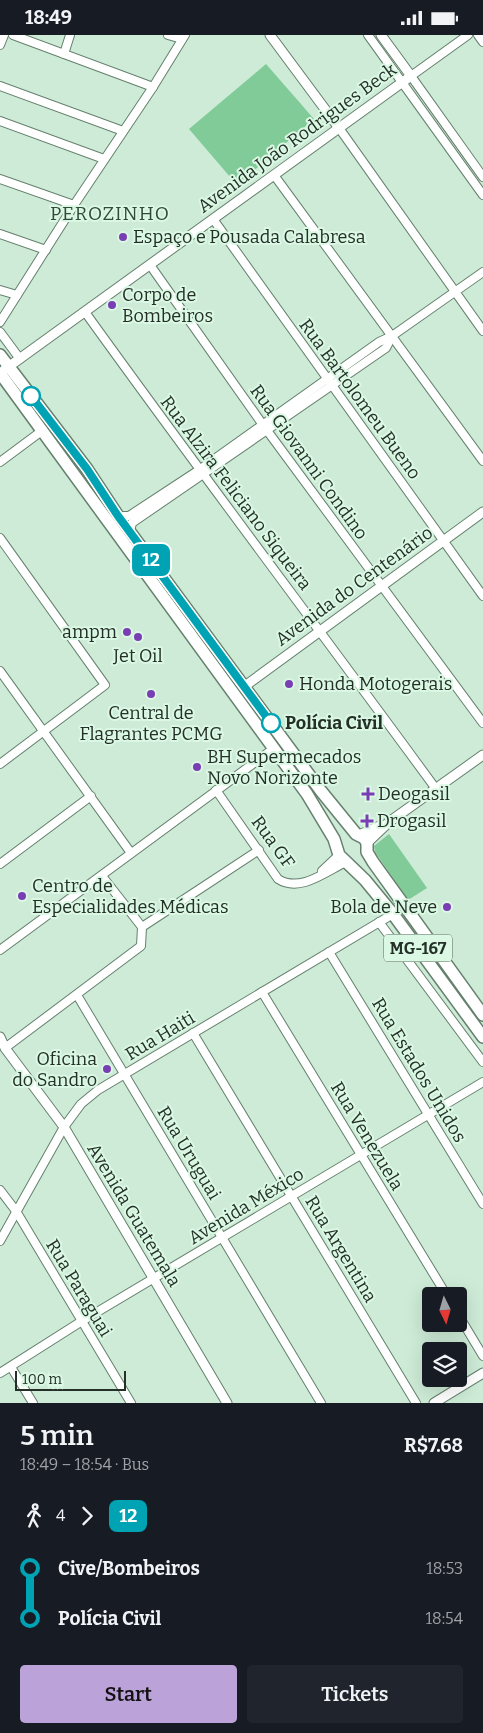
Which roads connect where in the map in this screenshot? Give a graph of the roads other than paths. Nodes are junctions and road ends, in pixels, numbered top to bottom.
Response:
1 (4, 35) edge
2 (13, 35) edge
3 (70, 35) edge
4 (168, 35) edge
5 (270, 35) edge
6 (368, 35) edge
7 (381, 35) edge
8 (468, 35) edge
9 (478, 35) edge
10 (183, 37) edge
11 (483, 42) edge
12 (0, 45) edge
13 (64, 54) junction
14 (411, 76) junction
15 (403, 82) junction
16 (0, 86) edge
17 (153, 87) junction
18 (0, 121) edge
19 (339, 128) junction
20 (123, 131) junction
21 (104, 159) junction
22 (274, 175) junction
23 (483, 177) edge
24 (0, 179) edge
25 (483, 195) edge
26 (74, 205) junction
27 (213, 219) junction
28 (0, 234) edge
29 (46, 250) junction
30 (150, 265) junction
31 (483, 272) edge
32 (0, 290) edge
33 (455, 292) junction
34 (17, 295) junction
35 (85, 312) junction
36 (0, 322) edge
37 (483, 331) edge
38 (0, 332) edge
39 (392, 336) junction
40 (0, 355) edge
41 (20, 359) junction
42 (4, 370) edge
43 (327, 378) junction
44 (332, 386) junction
45 (265, 428) junction
46 (42, 430) junction
47 (0, 461) edge
48 (483, 461) edge
49 (200, 473) junction
50 (483, 513) edge
51 (118, 516) junction
52 (130, 532) junction
53 (0, 538) edge
54 (444, 541) junction
55 (382, 586) junction
56 (483, 596) edge
57 (320, 631) junction
58 (0, 671) edge
59 (245, 687) junction
60 (483, 723) edge
61 (43, 732) junction
62 (273, 749) junction
63 (483, 755) edge
64 (0, 764) edge
65 (436, 789) junction
66 (216, 790) junction
67 (91, 796) junction
68 (362, 841) junction
69 (259, 850) junction
70 (131, 853) junction
71 (343, 857) junction
72 (0, 864) edge
73 (102, 876) junction
74 (393, 914) junction
75 (380, 922) junction
76 (142, 927) junction
77 (0, 950) edge
78 (329, 952) junction
79 (262, 992) junction
80 (77, 995) junction
81 (483, 1015) edge
82 (193, 1033) junction
83 (0, 1037) edge
84 (483, 1037) edge
85 (3, 1047) edge
86 (483, 1062) edge
87 (124, 1074) junction
88 (483, 1082) edge
89 (428, 1115) junction
90 (64, 1127) junction
91 (361, 1155) junction
92 (0, 1190) edge
93 (292, 1196) junction
94 (483, 1204) edge
95 (16, 1211) junction
96 (222, 1238) junction
97 (0, 1241) edge
98 (154, 1279) junction
99 (442, 1287) edge
100 (82, 1321) junction
101 (468, 1331) edge
102 (483, 1356) edge
103 (11, 1367) junction
104 (0, 1373) edge
105 (483, 1373) edge
106 (33, 1403) edge
107 (131, 1403) edge
108 (227, 1403) edge
109 (322, 1403) edge
110 (416, 1403) edge
111 (434, 1403) edge

1 - 12 street
2 - 13 street
3 - 13 street
4 - 10 street
5 - 19 street
6 - 15 street
7 - 14 street
8 - 14 street, Avenida João Rodrigues Beck
9 - 11 street
10 - 17 street
13 - 17 street
14 - 15 street, Avenida João Rodrigues Beck
14 - 23 street
15 - 19 street, Avenida João Rodrigues Beck
15 - 25 street
16 - 20 street
17 - 20 street
18 - 21 street
19 - 22 street, Avenida João Rodrigues Beck
19 - 33 street
20 - 21 street
21 - 26 street
22 - 27 street, Avenida João Rodrigues Beck
22 - 39 street
24 - 26 street
26 - 29 street
27 - 30 street, Avenida João Rodrigues Beck
27 - 43 street, Rua Bartolomeu Bueno
28 - 29 street
29 - 34 street
30 - 35 street, Avenida João Rodrigues Beck
30 - 45 street, Rua Giovanni Condino
31 - 33 street
32 - 34 street
33 - 37 street
33 - 39 street
34 - 36 street
35 - 41 street, Avenida João Rodrigues Beck
35 - 49 street, Rua Alzira Feliciano Siqueira
38 - 41 street
39 - 43 street
39 - 44 street
39 - 48 street
40 - 42 main road, MG-167
41 - 42 street, Avenida João Rodrigues Beck
42 - 46 main road, MG-167
42 - 51 main road, MG-167
43 - 44 street, Rua Bartolomeu Bueno
43 - 45 street
44 - 45 street
44 - 54 street, Rua Bartolomeu Bueno
45 - 49 street
45 - 55 street, Rua Giovanni Condino
46 - 47 street
46 - 62 main road, MG-167
49 - 51 street
49 - 52 street
49 - 57 street, Rua Alzira Feliciano Siqueira
50 - 54 street, Avenida do Centenário
51 - 52 main road, MG-167
52 - 59 main road, MG-167
53 - 61 street
54 - 55 street, Avenida do Centenário
54 - 56 street, Rua Bartolomeu Bueno
55 - 57 street, Avenida do Centenário
55 - 60 street, Rua Giovanni Condino
57 - 59 street, Avenida do Centenário
57 - 65 street, Rua Alzira Feliciano Siqueira
58 - 61 street
59 - 68 main road, MG-167
61 - 64 street
61 - 67 street
62 - 66 street
62 - 71 main road, MG-167
63 - 65 street
65 - 68 street
66 - 69 street, Rua GF
66 - 70 street
67 - 70 street
67 - 72 street
68 - 71 main road
68 - 71 main road
68 - 81 main road, MG-167
69 - 71 street, Rua GF
69 - 76 street
70 - 73 street
71 - 74 main road, MG-167
73 - 76 street
73 - 77 street
74 - 75 street, Rua Haiti
74 - 84 main road, MG-167
75 - 78 street, Rua Haiti
75 - 86 street
76 - 80 street
78 - 79 street, Rua Haiti
78 - 89 street, Rua Estados Unidos
79 - 82 street, Rua Haiti
79 - 91 street, Rua Venezuela
80 - 85 street
80 - 87 street, Rua Uruguai
82 - 87 street, Rua Haiti
82 - 93 street, Rua Argentina
83 - 85 street, Avenida Guatemala
85 - 90 street, Avenida Guatemala
87 - 90 street, Rua Haiti
87 - 96 street, Rua Uruguai
88 - 89 street, Avenida México
89 - 91 street, Avenida México
89 - 94 street, Rua Estados Unidos
90 - 95 street, Rua Haiti
90 - 98 street, Avenida Guatemala
91 - 93 street, Avenida México
91 - 99 street, Rua Venezuela
92 - 95 street, Rua Paraguai
93 - 96 street, Avenida México
93 - 110 street, Rua Argentina
95 - 97 street, Rua Haiti
95 - 100 street, Rua Paraguai
96 - 98 street, Avenida México
96 - 109 street, Rua Uruguai
98 - 100 street, Avenida México
98 - 108 street, Avenida Guatemala
100 - 103 street, Avenida México
100 - 107 street, Rua Paraguai
101 - 102 street
103 - 104 street, Avenida México
103 - 106 street
105 - 111 street

